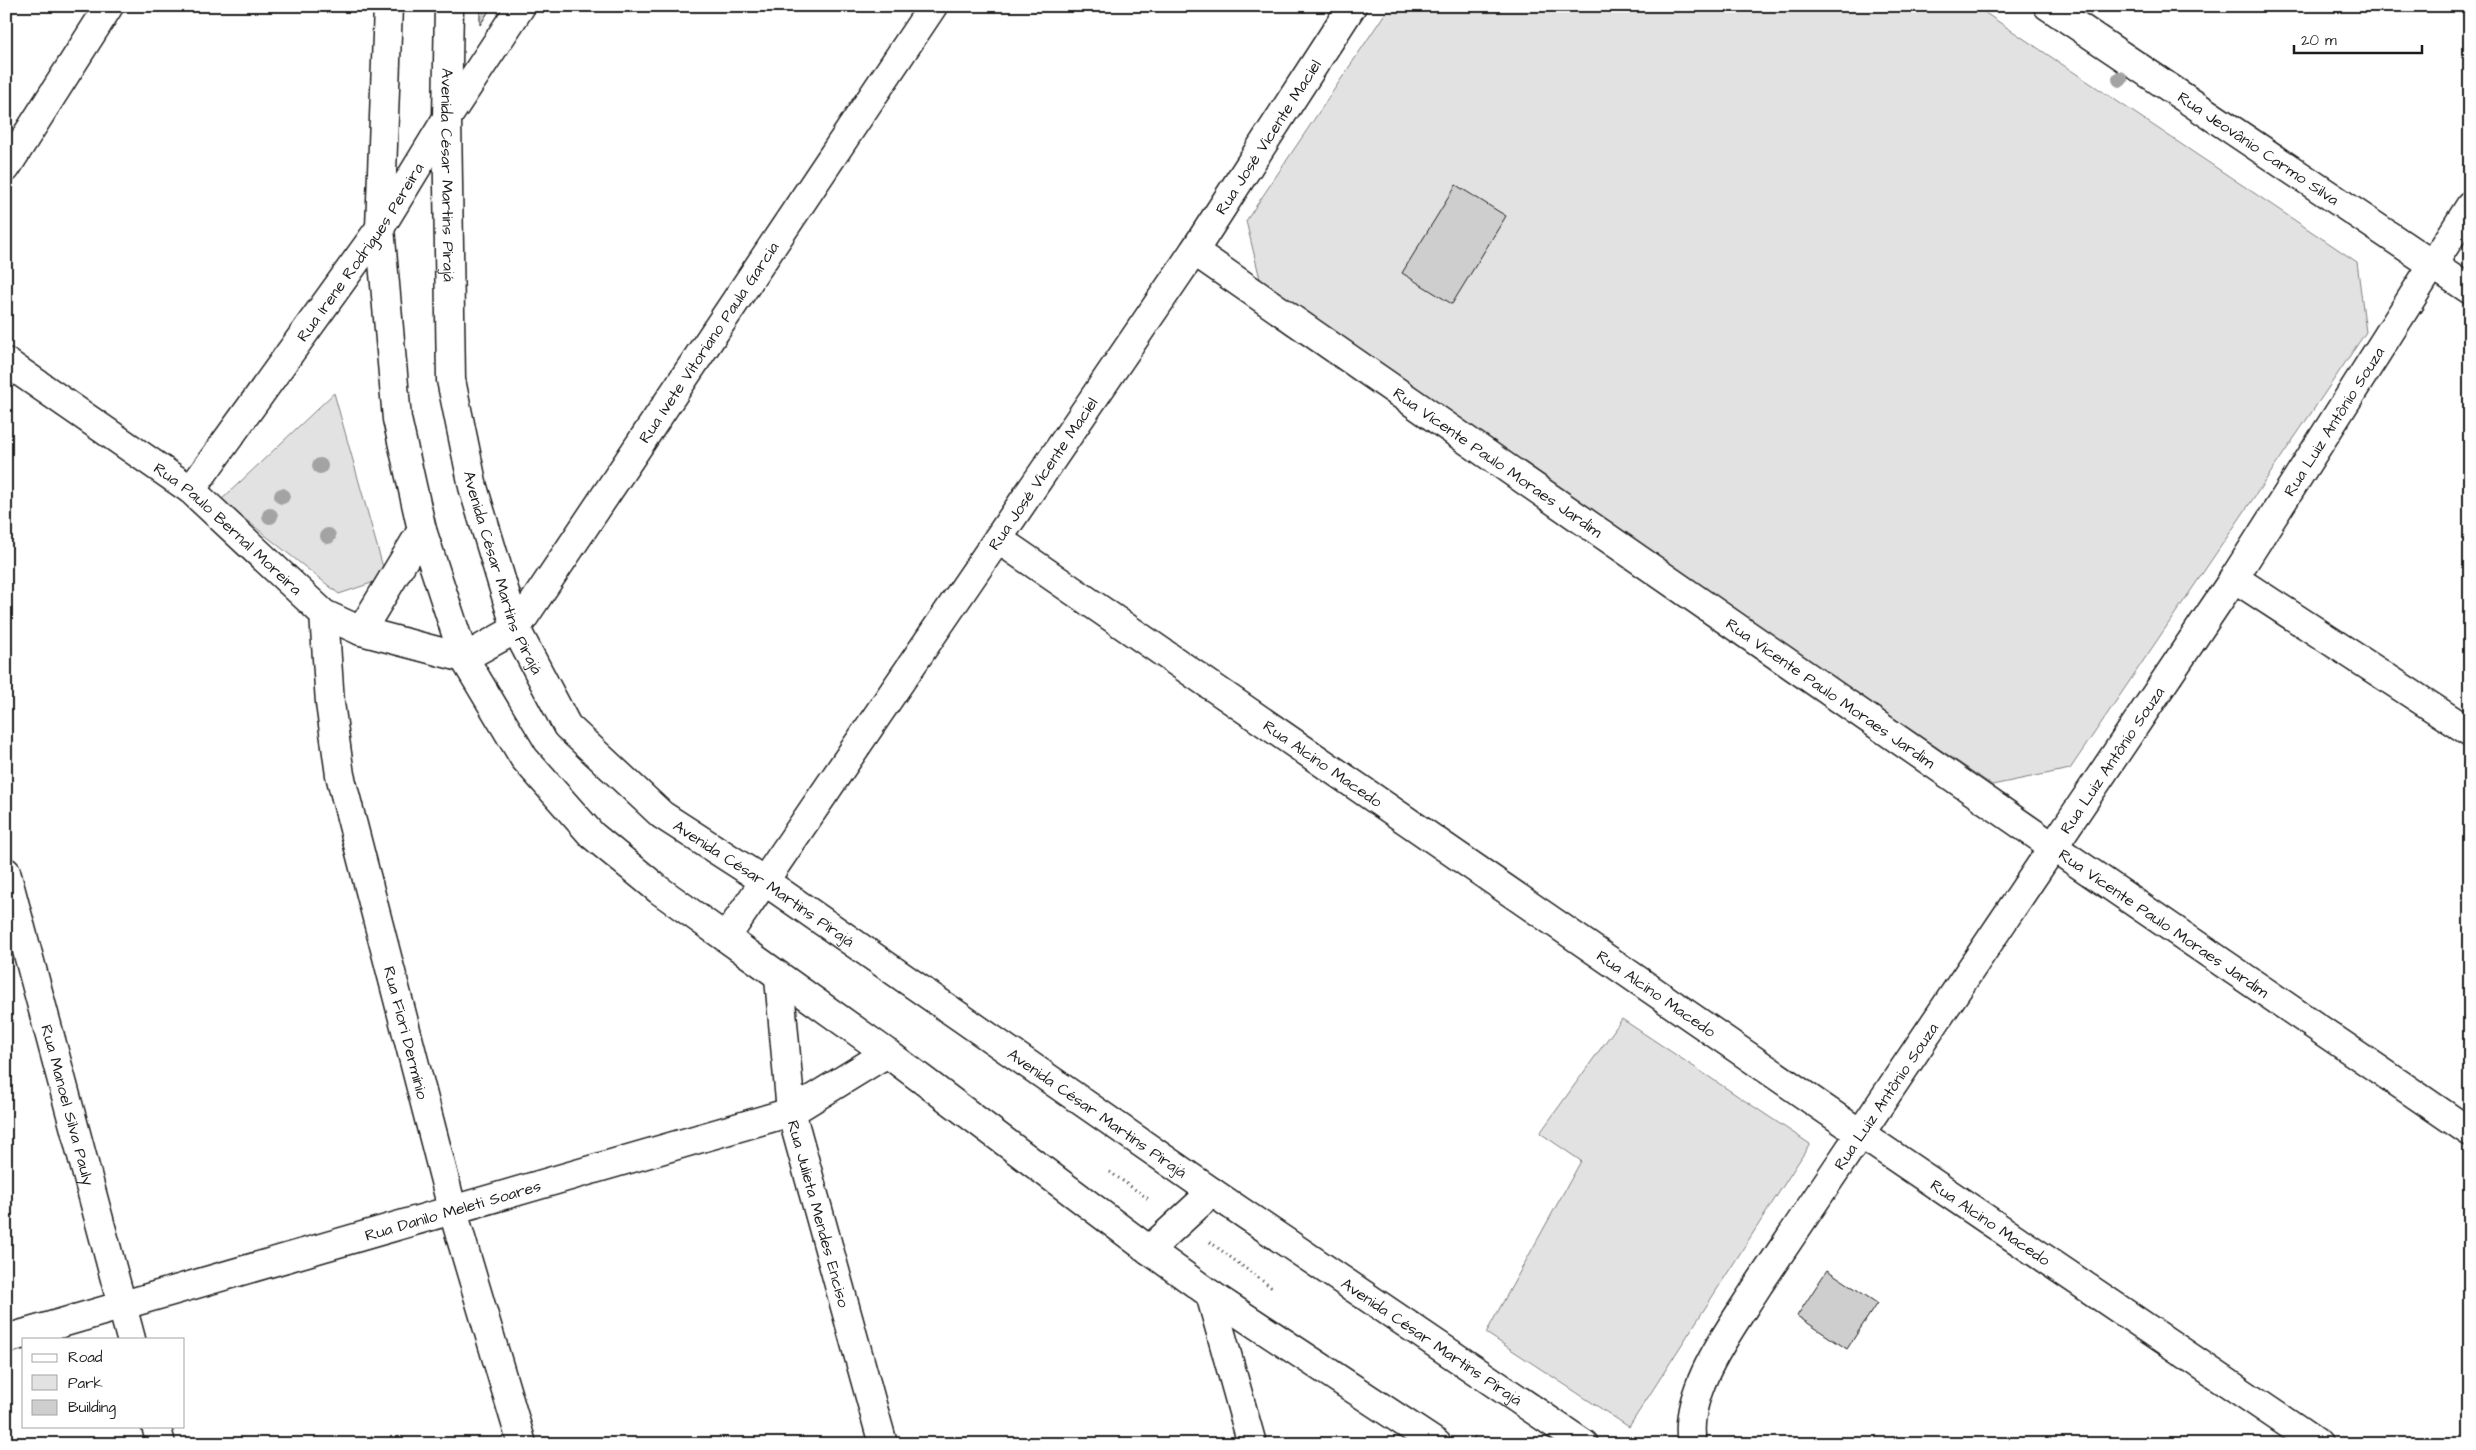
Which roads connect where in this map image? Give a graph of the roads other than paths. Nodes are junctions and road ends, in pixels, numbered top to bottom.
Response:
1 (109, 6) edge
2 (388, 6) edge
3 (449, 6) edge
4 (521, 6) edge
5 (934, 6) edge
6 (1352, 6) edge
7 (2048, 6) edge
8 (446, 118) junction
9 (6, 168) edge
10 (2470, 206) edge
11 (380, 228) junction
12 (1194, 251) junction
13 (2432, 265) junction
14 (2470, 290) edge
15 (6, 362) edge
16 (191, 490) junction
17 (422, 530) junction
18 (998, 539) junction
19 (2234, 578) junction
20 (324, 614) junction
21 (516, 629) junction
22 (361, 630) junction
23 (464, 658) junction
24 (2470, 732) edge
25 (2052, 846) junction
26 (6, 872) edge
27 (766, 882) junction
28 (727, 936) junction
29 (780, 978) junction
30 (887, 1053) junction
31 (791, 1112) junction
32 (2470, 1132) edge
33 (1861, 1134) junction
34 (1212, 1192) junction
35 (452, 1208) junction
36 (1149, 1250) junction
37 (1210, 1294) junction
38 (121, 1305) junction
39 (131, 1338) edge
40 (6, 1339) edge
41 (157, 1428) edge
42 (161, 1444) edge
43 (522, 1444) edge
44 (883, 1444) edge
45 (1252, 1444) edge
46 (1437, 1444) edge
47 (1584, 1444) edge
48 (1692, 1444) edge
49 (2318, 1444) edge

1 - 9 street
2 - 11 street
3 - 8 street, Avenida César Martins Pirajá
4 - 8 street, Rua Irene Rodrigues Pereira
5 - 21 street, Rua Ivete Vitoriano Paula Garcia
6 - 12 street, Rua José Vicente Maciel
7 - 13 street, Rua Jeovânio Carmo Silva
8 - 11 street, Rua Irene Rodrigues Pereira
8 - 21 street, Avenida César Martins Pirajá
10 - 13 street, Rua Luiz Antônio Souza
11 - 16 street, Rua Irene Rodrigues Pereira
11 - 17 street
12 - 18 street, Rua José Vicente Maciel
12 - 25 street, Rua Vicente Paulo Moraes Jardim
13 - 14 street, Rua Jeovânio Carmo Silva
13 - 19 street, Rua Luiz Antônio Souza
15 - 16 street, Rua Paulo Bernal Moreira
16 - 20 street, Rua Paulo Bernal Moreira
17 - 22 street
17 - 23 street
18 - 27 street, Rua José Vicente Maciel
18 - 33 street, Rua Alcino Macedo
19 - 24 street
19 - 25 street, Rua Luiz Antônio Souza
20 - 22 street, Rua Paulo Bernal Moreira
20 - 35 street, Rua Fiori Dermínio
21 - 23 street, Rua Ivete Vitoriano Paula Garcia
21 - 27 street, Avenida César Martins Pirajá
22 - 23 street, Rua Paulo Bernal Moreira
23 - 28 street
25 - 32 street, Rua Vicente Paulo Moraes Jardim
25 - 33 street, Rua Luiz Antônio Souza
26 - 38 street, Rua Manoel Silva Pauly
27 - 28 street, Rua José Vicente Maciel
27 - 34 street, Avenida César Martins Pirajá
28 - 29 street
29 - 30 street
29 - 31 street, Rua Julieta Mendes Enciso
30 - 31 street, Rua Danilo Meleti Soares
30 - 36 street
31 - 35 street, Rua Danilo Meleti Soares
31 - 44 street, Rua Julieta Mendes Enciso
33 - 48 street, Rua Luiz Antônio Souza
33 - 49 street, Rua Alcino Macedo
34 - 36 street
34 - 47 street, Avenida César Martins Pirajá
35 - 38 street, Rua Danilo Meleti Soares
35 - 43 street, Rua Fiori Dermínio
36 - 37 street
37 - 45 street
37 - 46 street
38 - 39 street, Rua Manoel Silva Pauly
38 - 40 street, Rua Danilo Meleti Soares
41 - 42 street

